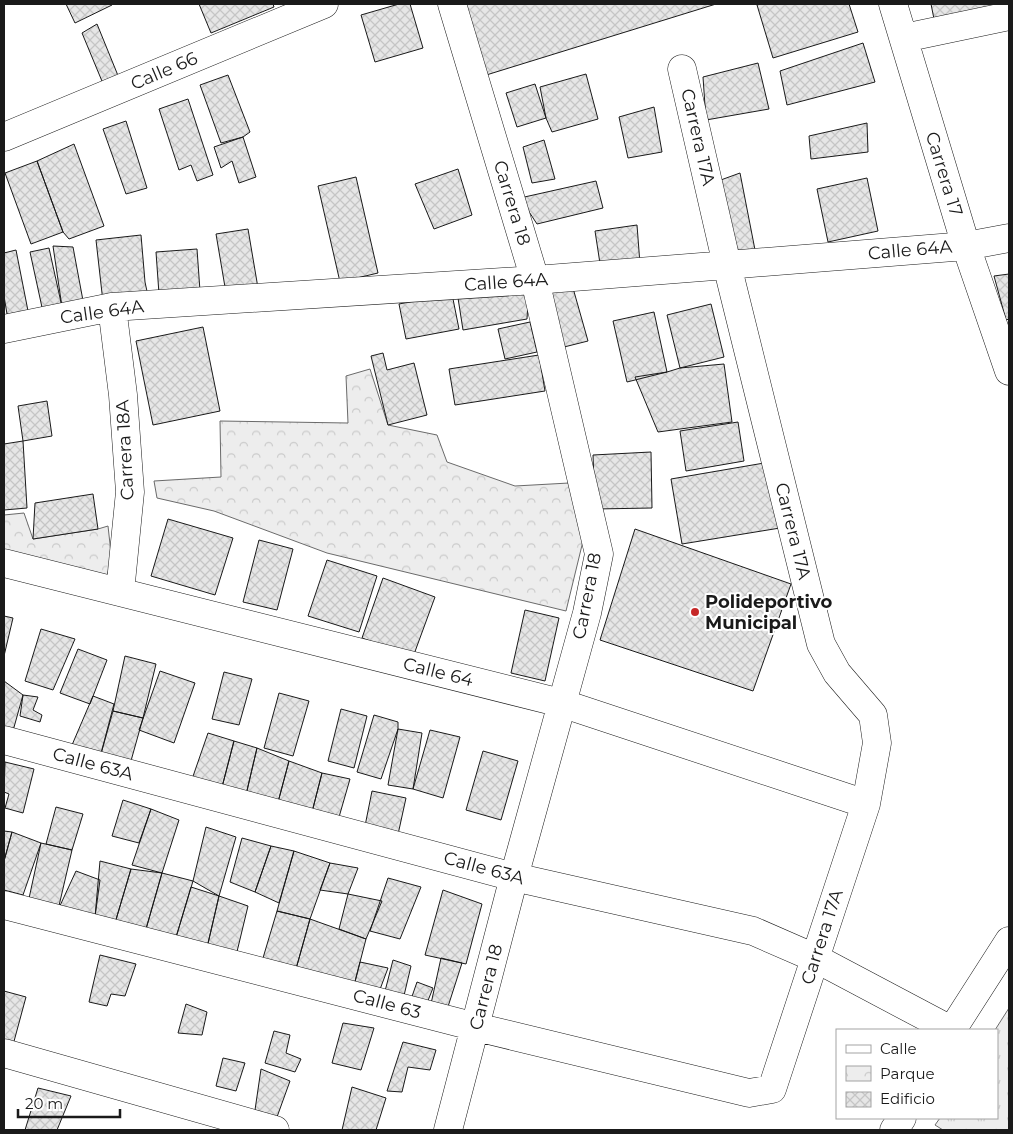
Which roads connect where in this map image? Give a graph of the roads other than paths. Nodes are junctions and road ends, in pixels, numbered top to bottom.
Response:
1 (324, 4) edge
2 (452, 4) edge
3 (892, 4) edge
4 (1009, 16) edge
5 (904, 38) junction
6 (682, 69) dead end
7 (4, 137) edge
8 (1009, 238) edge
9 (966, 246) junction
10 (727, 265) junction
11 (535, 280) junction
12 (112, 307) junction
13 (4, 329) edge
14 (1009, 371) edge
15 (4, 563) edge
16 (120, 592) junction
17 (561, 703) junction
18 (4, 740) edge
19 (866, 804) junction
20 (514, 877) junction
21 (4, 905) edge
22 (1009, 941) edge
23 (815, 958) junction
24 (476, 1027) junction
25 (949, 1029) edge
26 (952, 1029) edge
27 (4, 1053) edge
28 (772, 1089) joint
29 (901, 1119) edge
30 (275, 1130) edge
31 (448, 1130) edge
32 (894, 1130) edge

1 - 7 street, Calle 66
2 - 11 street, Carrera 18
3 - 5 street, Carrera 17
4 - 5 street
5 - 9 street, Carrera 17
6 - 10 street, Carrera 17A
8 - 9 street, Calle 64A
9 - 10 street, Calle 64A
9 - 14 street, Carrera 17
10 - 11 street, Calle 64A
10 - 19 street, Carrera 17A
11 - 12 street, Calle 64A
11 - 17 street, Carrera 18
12 - 13 street, Calle 64A
12 - 16 street, Carrera 18A
15 - 16 street, Calle 64
16 - 17 street, Calle 64
17 - 19 street, Calle 64
17 - 20 street, Carrera 18
18 - 20 street, Calle 63A
19 - 23 street, Carrera 17A
20 - 23 street, Calle 63A
20 - 24 street, Carrera 18
21 - 24 street, Calle 63
22 - 26 street
23 - 25 street, Calle 63A
23 - 28 street, Carrera 17A
24 - 28 street, Calle 63
24 - 31 street, Carrera 18
27 - 30 street
29 - 32 street

